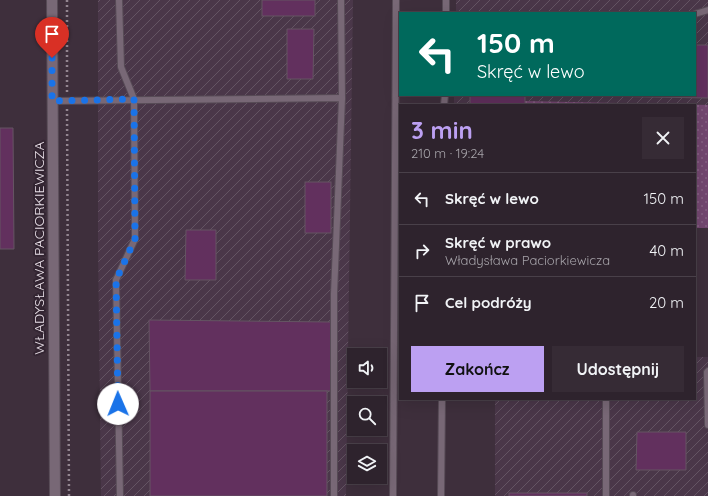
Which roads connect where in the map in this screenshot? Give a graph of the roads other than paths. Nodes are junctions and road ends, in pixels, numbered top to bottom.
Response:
1 (52, 0) edge
2 (119, 0) edge
3 (341, 0) edge
4 (396, 0) edge
5 (446, 0) edge
6 (708, 10) edge
7 (446, 12) edge
8 (696, 14) edge
9 (342, 98) junction
10 (134, 99) junction
11 (52, 101) junction
12 (708, 371) edge
13 (442, 400) edge
14 (606, 400) edge
15 (708, 425) edge
16 (55, 496) edge
17 (120, 496) edge
18 (334, 496) edge
19 (393, 496) edge
20 (441, 496) edge
21 (606, 496) edge

1 - 11 street, WŁADYSŁAWA PACIORKIEWICZA
2 - 10 lane
3 - 9 lane
4 - 19 lane
5 - 7 lane
6 - 8 lane
9 - 10 lane
9 - 18 lane
10 - 11 lane
10 - 17 lane
11 - 16 street, WŁADYSŁAWA PACIORKIEWICZA
12 - 15 lane
13 - 20 lane
14 - 21 lane

